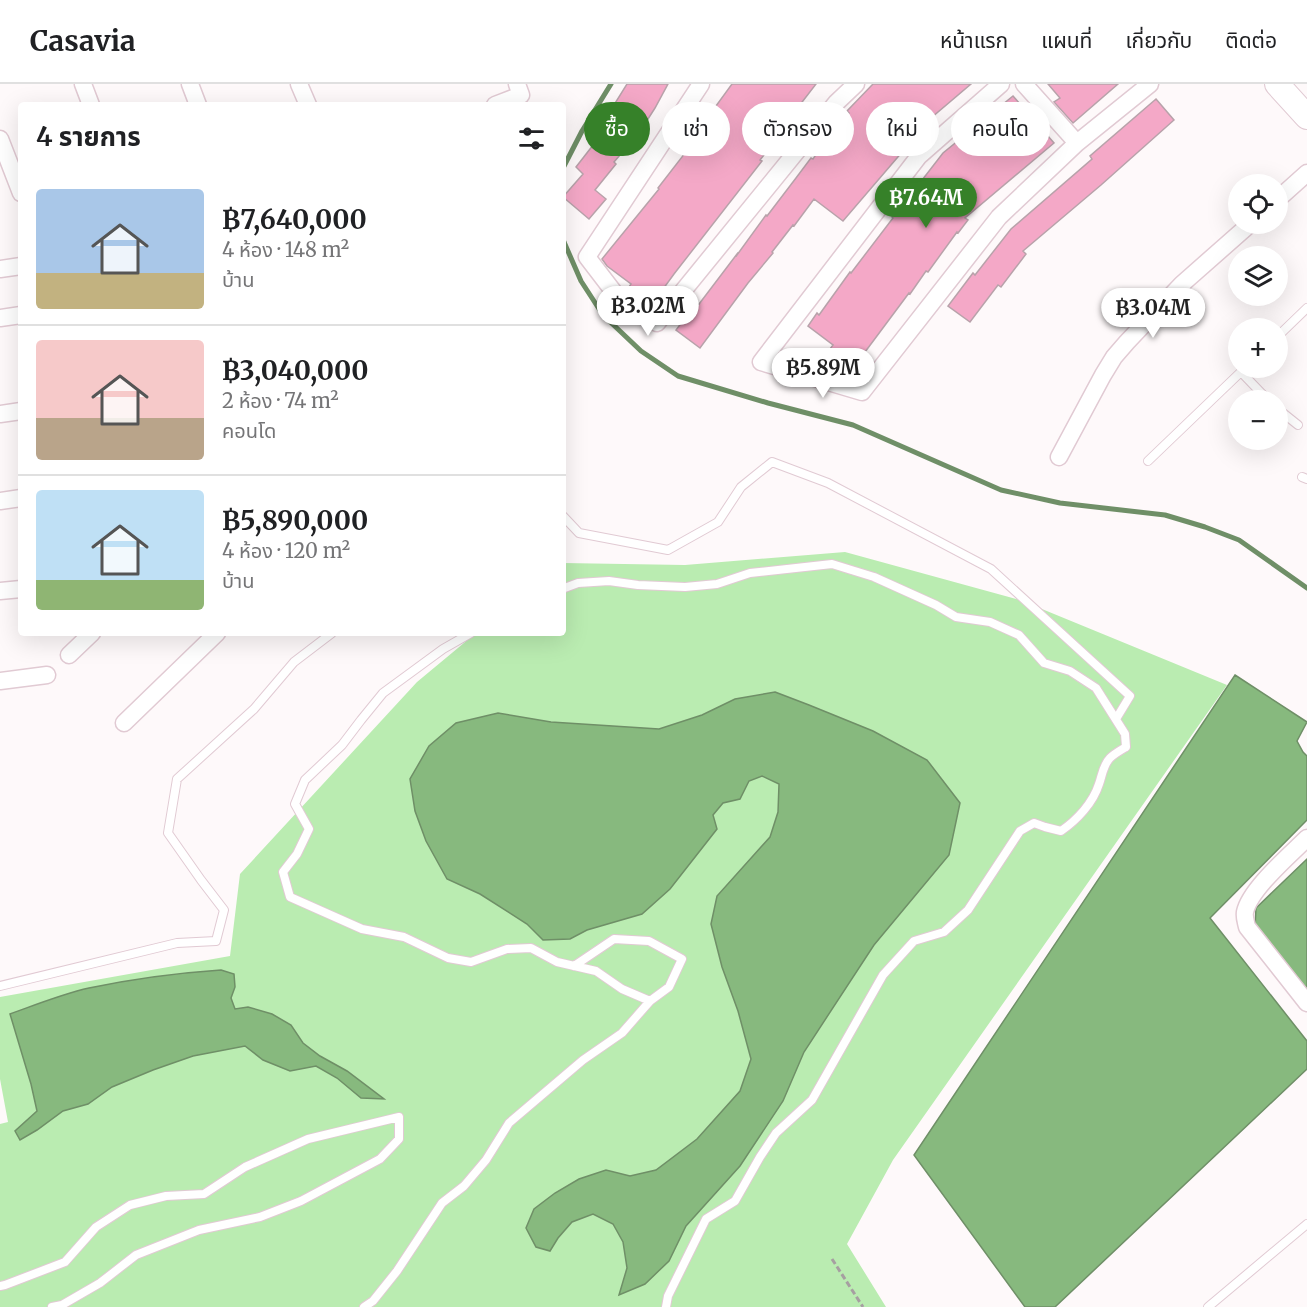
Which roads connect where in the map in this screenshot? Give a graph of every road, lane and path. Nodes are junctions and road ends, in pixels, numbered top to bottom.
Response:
1 (83, 84) edge
2 (190, 84) edge
3 (300, 84) edge
4 (517, 84) edge
5 (701, 84) edge
6 (856, 84) edge
7 (1001, 84) edge
8 (1024, 84) edge
9 (1150, 84) edge
10 (1277, 84) edge
11 (90, 102) edge
12 (197, 102) edge
13 (307, 102) edge
14 (503, 102) edge
15 (1307, 117) edge
16 (0, 139) edge
17 (1077, 143) junction
18 (1307, 173) edge
19 (18, 185) edge
20 (1288, 190) edge
21 (1239, 234) edge
22 (18, 266) edge
23 (0, 269) edge
24 (1307, 308) edge
25 (18, 315) edge
26 (0, 318) edge
27 (1288, 326) edge
28 (1235, 378) edge
29 (1250, 378) edge
30 (1260, 390) edge
31 (18, 411) edge
32 (0, 414) edge
33 (1288, 418) edge
34 (1298, 425) dead end
35 (1059, 457) dead end
36 (1148, 461) dead end
37 (18, 498) edge
38 (0, 501) edge
39 (566, 519) edge
40 (566, 588) edge
41 (18, 589) edge
42 (0, 591) edge
43 (89, 636) edge
44 (214, 636) edge
45 (328, 636) edge
46 (466, 636) edge
47 (69, 655) dead end
48 (47, 675) dead end
49 (0, 681) edge
50 (1116, 719) junction
51 (124, 723) dead end
52 (1307, 838) edge
53 (574, 966) junction
54 (0, 986) edge
55 (650, 1001) junction
56 (1307, 1003) edge
57 (1307, 1224) edge
58 (832, 1259) dead end
59 (0, 1286) edge
60 (52, 1307) edge
61 (364, 1307) edge
62 (666, 1307) edge
63 (863, 1307) edge
64 (1208, 1307) edge

1 - 11 street
2 - 12 street
3 - 13 street
4 - 14 street
5 - 6 street
7 - 17 street
8 - 17 street
9 - 17 street
10 - 15 street
16 - 19 street
18 - 20 street
21 - 35 street
22 - 23 street
24 - 27 lane
25 - 26 street
28 - 36 lane
29 - 30 lane
31 - 32 street
33 - 34 lane
37 - 38 street
39 - 50 lane
40 - 50 lane
41 - 42 street
43 - 47 street
44 - 51 street
45 - 54 lane
46 - 53 lane
48 - 49 street
50 - 62 lane
52 - 56 street
53 - 55 lane
53 - 55 lane
55 - 61 lane
57 - 64 lane
58 - 63 path
59 - 60 lane

